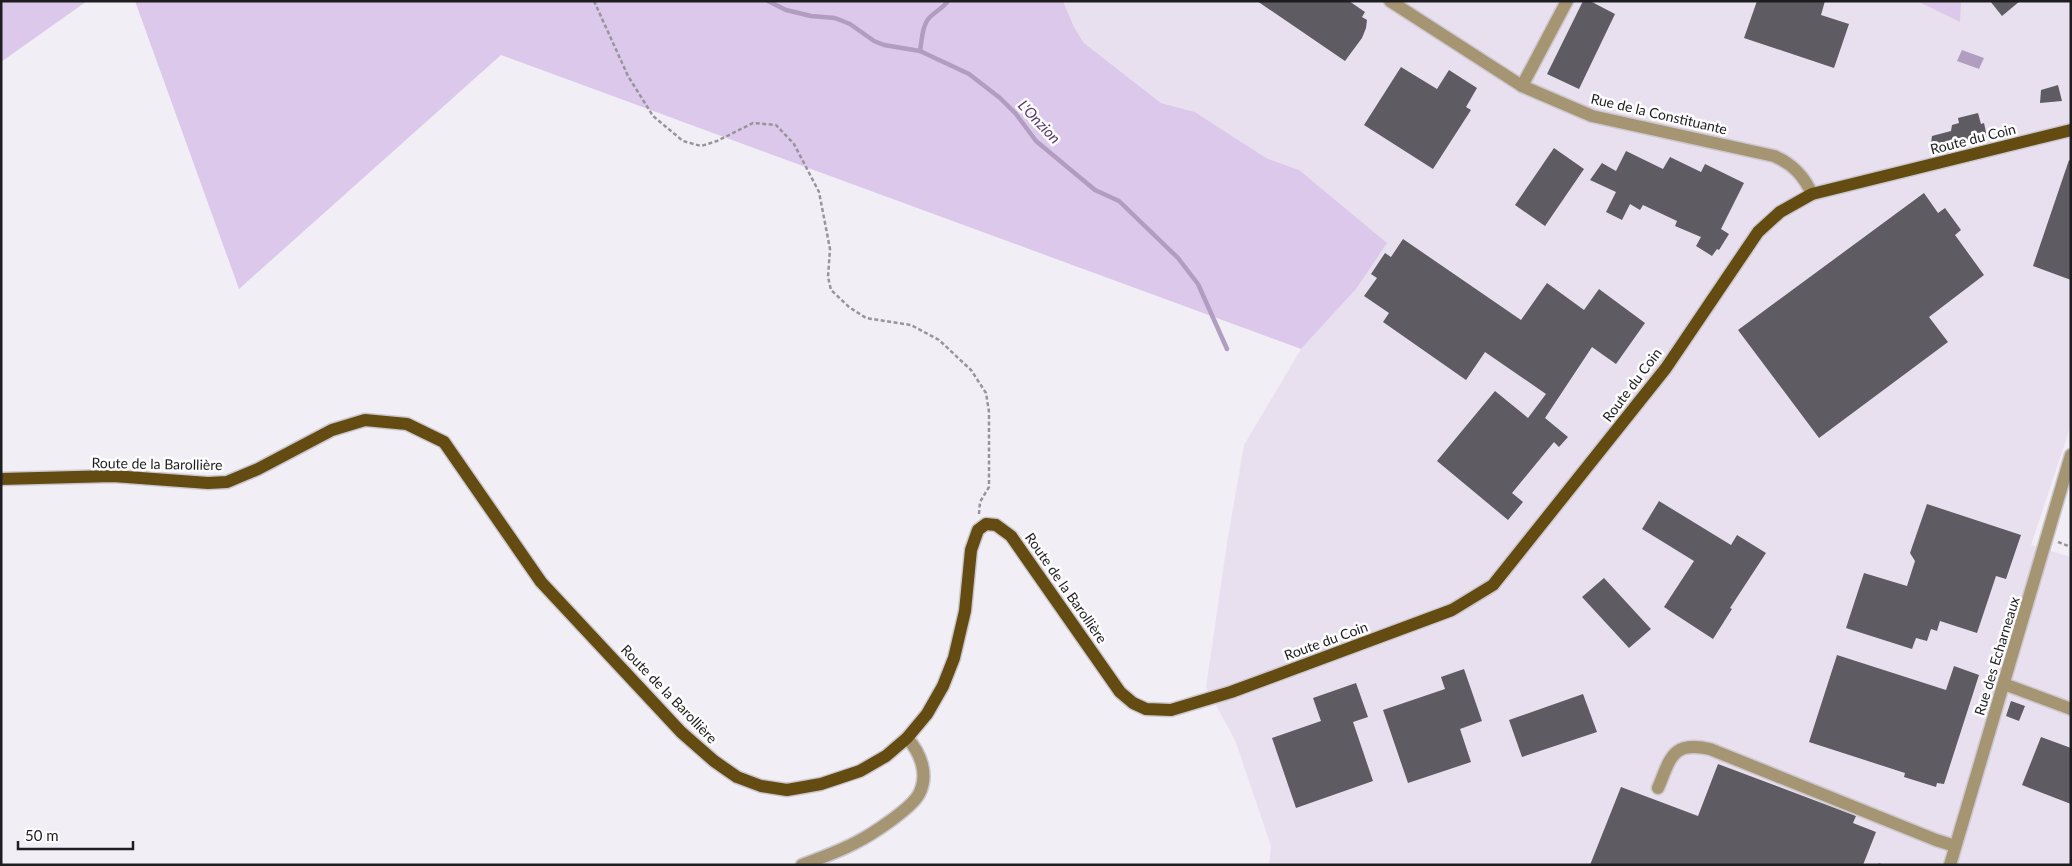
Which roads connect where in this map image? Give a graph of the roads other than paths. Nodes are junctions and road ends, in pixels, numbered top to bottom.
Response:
1 (1390, 1) edge
2 (1567, 1) edge
3 (1522, 86) junction
4 (2071, 130) edge
5 (1812, 194) junction
6 (2071, 455) edge
7 (1, 479) edge
8 (2004, 684) junction
9 (1226, 693) joint
10 (2071, 709) edge
11 (907, 738) junction
12 (1658, 788) dead end
13 (1955, 846) junction
14 (802, 865) edge
15 (1950, 865) edge

1 - 3 street, Rue de la Constituante
2 - 3 street
3 - 5 street, Rue de la Constituante
4 - 5 main road, Route du Coin
5 - 9 main road, Route du Coin
6 - 8 street, Rue des Echarneaux
7 - 11 main road, Route de la Barollière
8 - 10 street
8 - 13 street, Rue des Echarneaux
9 - 11 main road, Route de la Barollière
11 - 14 street
12 - 13 street
13 - 15 street, Rue des Echarneaux

